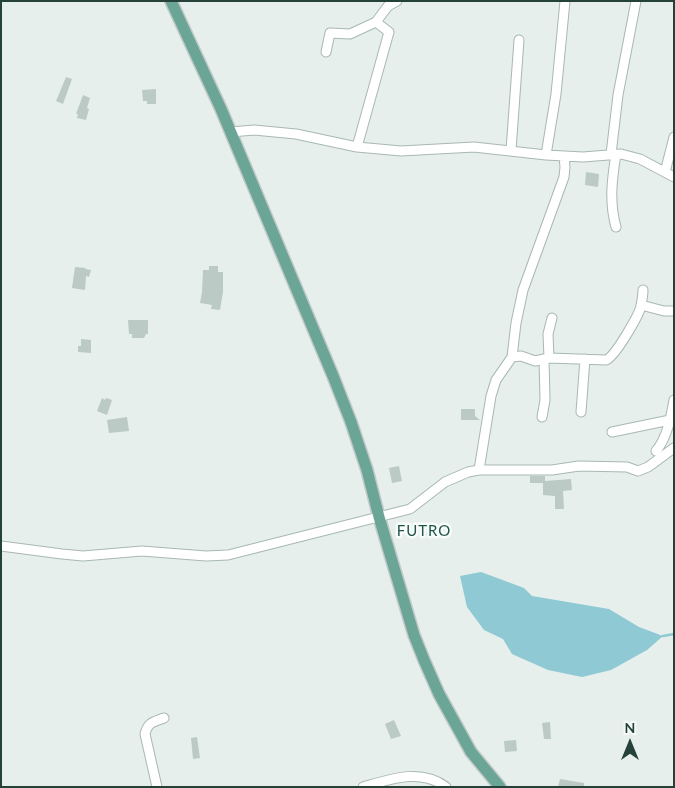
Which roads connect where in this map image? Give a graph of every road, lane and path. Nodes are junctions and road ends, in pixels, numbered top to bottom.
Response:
1 (171, 1) edge
2 (396, 1) edge
3 (565, 1) edge
4 (636, 1) edge
5 (376, 22) junction
6 (518, 40) dead end
7 (326, 52) dead end
8 (231, 132) junction
9 (674, 137) edge
10 (358, 147) junction
11 (511, 150) junction
12 (614, 154) junction
13 (546, 155) junction
14 (564, 156) junction
15 (665, 172) junction
16 (674, 177) edge
17 (616, 227) dead end
18 (643, 290) dead end
19 (640, 305) junction
20 (674, 310) edge
21 (552, 318) dead end
22 (512, 357) junction
23 (547, 358) junction
24 (585, 359) junction
25 (674, 400) edge
26 (581, 412) dead end
27 (542, 417) dead end
28 (670, 420) junction
29 (612, 432) dead end
30 (674, 448) edge
31 (656, 451) dead end
32 (479, 470) junction
33 (379, 517) junction
34 (1, 546) edge
35 (164, 718) dead end
36 (496, 785) edge
37 (157, 787) edge
38 (364, 787) edge
39 (446, 787) edge

1 - 8 main road
2 - 5 street
3 - 13 street
4 - 12 street
5 - 7 street
5 - 10 street
6 - 11 street
8 - 10 street
8 - 33 main road
9 - 15 street
10 - 11 street
11 - 13 street
12 - 14 street
12 - 15 street
12 - 17 street
13 - 14 street
14 - 22 street
15 - 16 street
18 - 19 street
19 - 20 street
19 - 24 street
21 - 23 street
22 - 23 street
22 - 32 street
23 - 24 street
23 - 27 street
24 - 26 street
25 - 28 street
28 - 29 street
28 - 31 street
30 - 32 street
32 - 33 street
33 - 34 street
33 - 36 main road
35 - 37 street
38 - 39 street

